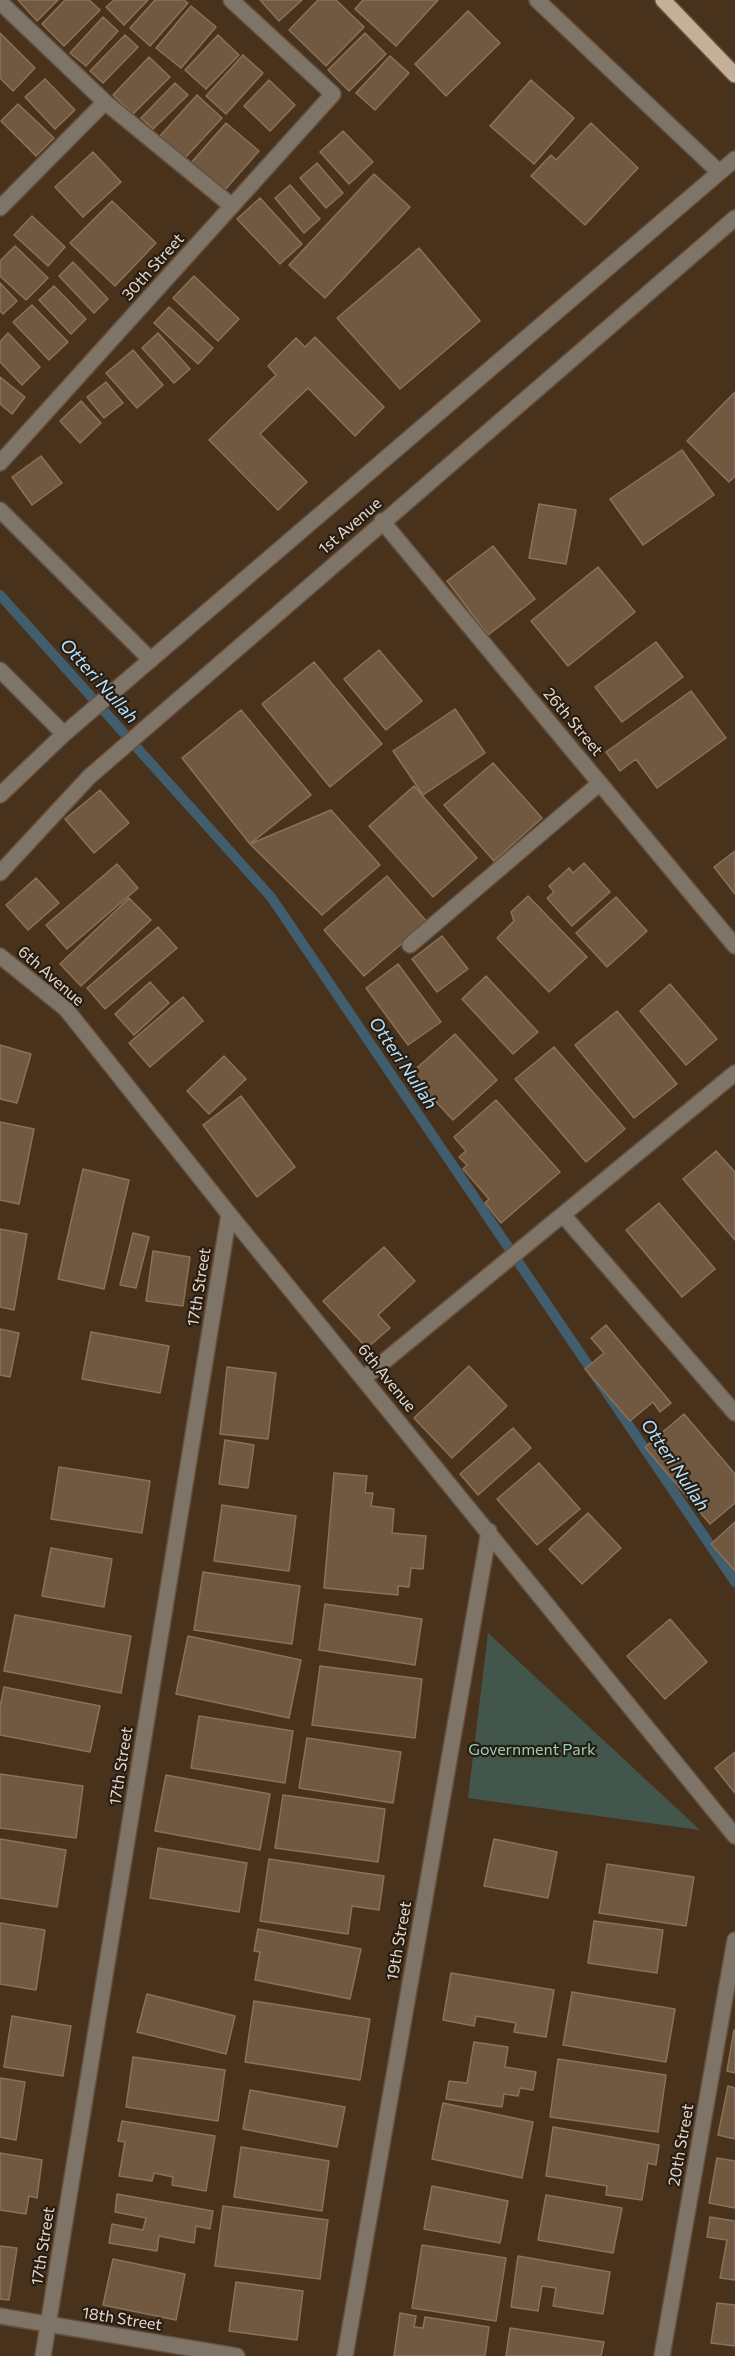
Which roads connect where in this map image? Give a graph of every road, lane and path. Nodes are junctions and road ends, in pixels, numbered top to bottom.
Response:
1 (231, 0) edge
2 (537, 0) edge
3 (663, 0) edge
4 (0, 2) edge
5 (735, 75) edge
6 (105, 102) junction
7 (735, 159) edge
8 (719, 172) junction
9 (232, 206) junction
10 (0, 208) edge
11 (735, 218) edge
12 (0, 463) edge
13 (0, 510) edge
14 (382, 521) junction
15 (151, 660) junction
16 (0, 670) edge
17 (64, 734) junction
18 (600, 783) junction
19 (0, 795) edge
20 (0, 873) edge
21 (410, 945) dead end
22 (735, 946) edge
23 (0, 956) edge
24 (735, 1073) edge
25 (229, 1214) junction
26 (563, 1215) junction
27 (364, 1378) junction
28 (735, 1413) edge
29 (489, 1531) junction
30 (735, 1836) edge
31 (735, 1940) edge
32 (0, 2316) edge
33 (48, 2325) junction
34 (43, 2356) edge
35 (237, 2356) edge
36 (345, 2356) edge
37 (662, 2356) edge

1 - 9 street, 30th Street
2 - 8 street
3 - 5 main road
4 - 6 street
6 - 9 street
6 - 10 street
7 - 8 street, 1st Avenue
8 - 15 street, 1st Avenue
9 - 12 street, 30th Street
11 - 14 street, 1st Avenue
13 - 15 street
14 - 18 street, 26th Street
14 - 20 street, 1st Avenue
15 - 17 street, 1st Avenue
16 - 17 street
17 - 19 street, 1st Avenue
18 - 21 street
18 - 22 street, 26th Street
23 - 25 street, 6th Avenue
24 - 26 street
25 - 27 street, 6th Avenue
25 - 33 street, 17th Street
26 - 27 street
26 - 28 street
27 - 29 street, 6th Avenue
29 - 30 street, 6th Avenue
29 - 36 street, 19th Street
31 - 37 street, 20th Street
32 - 33 street, 18th Street
33 - 34 street, 17th Street
33 - 35 street, 18th Street

